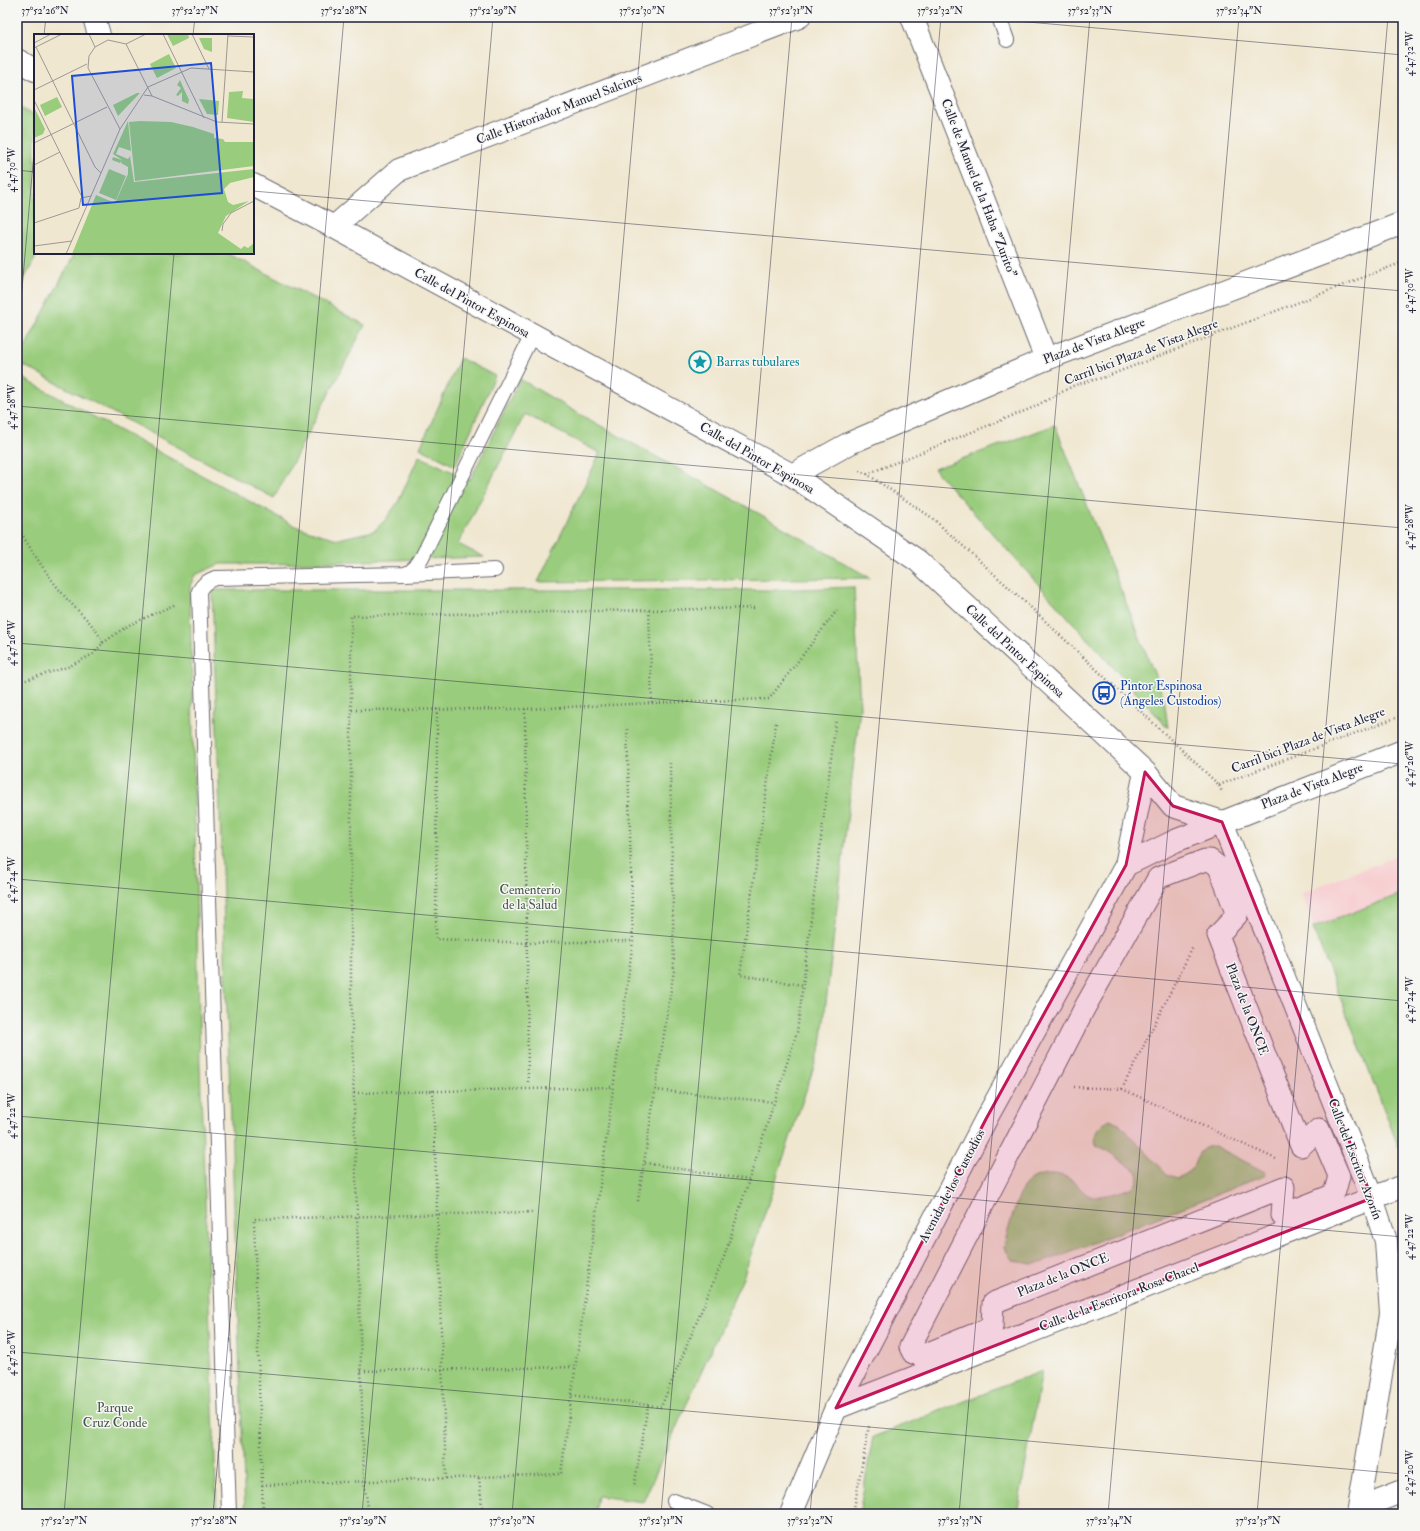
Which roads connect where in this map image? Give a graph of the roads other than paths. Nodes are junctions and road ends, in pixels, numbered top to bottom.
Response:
1 (94, 17) edge
2 (799, 17) edge
3 (912, 17) edge
4 (999, 17) edge
5 (99, 34) edge
6 (1007, 40) dead end
7 (17, 60) edge
8 (34, 69) edge
9 (254, 186) edge
10 (1403, 223) edge
11 (334, 227) junction
12 (532, 335) junction
13 (1046, 359) junction
14 (792, 475) junction
15 (495, 570) dead end
16 (405, 574) junction
17 (1403, 751) edge
18 (1145, 772) junction
19 (1222, 822) junction
20 (1126, 864) junction
21 (1403, 1186) edge
22 (1372, 1198) junction
23 (910, 1347) joint
24 (836, 1408) junction
25 (1403, 1492) edge
26 (674, 1501) dead end
27 (1359, 1511) edge
28 (229, 1514) edge
29 (707, 1514) edge
30 (790, 1514) edge

1 - 5 street
2 - 11 street, Calle Historiador Manuel Salcines
3 - 13 street, Calle de Manuel de la Haba "Zurito"
4 - 6 lane
7 - 8 street
9 - 11 street, Calle del Pintor Espinosa
10 - 13 street, Plaza de Vista Alegre
11 - 12 street, Calle del Pintor Espinosa
12 - 14 street, Calle del Pintor Espinosa
12 - 16 lane
13 - 14 street, Plaza de Vista Alegre
14 - 18 street, Calle del Pintor Espinosa
15 - 16 lane
16 - 28 lane
17 - 19 street, Plaza de Vista Alegre
18 - 19 street, Calle del Pintor Espinosa
18 - 20 street, Avenida de los Custodios
19 - 20 street
19 - 22 street, Calle del Escritor Azorín
20 - 24 street, Avenida de los Custodios
21 - 22 street, Calle de la Escritora Rosa Chacel
22 - 24 street, Calle de la Escritora Rosa Chacel
22 - 27 street, Calle del Escritor Azorín
23 - 23 street, Plaza de la ONCE
24 - 30 street, Avenida de los Custodios
25 - 27 street
26 - 29 lane

